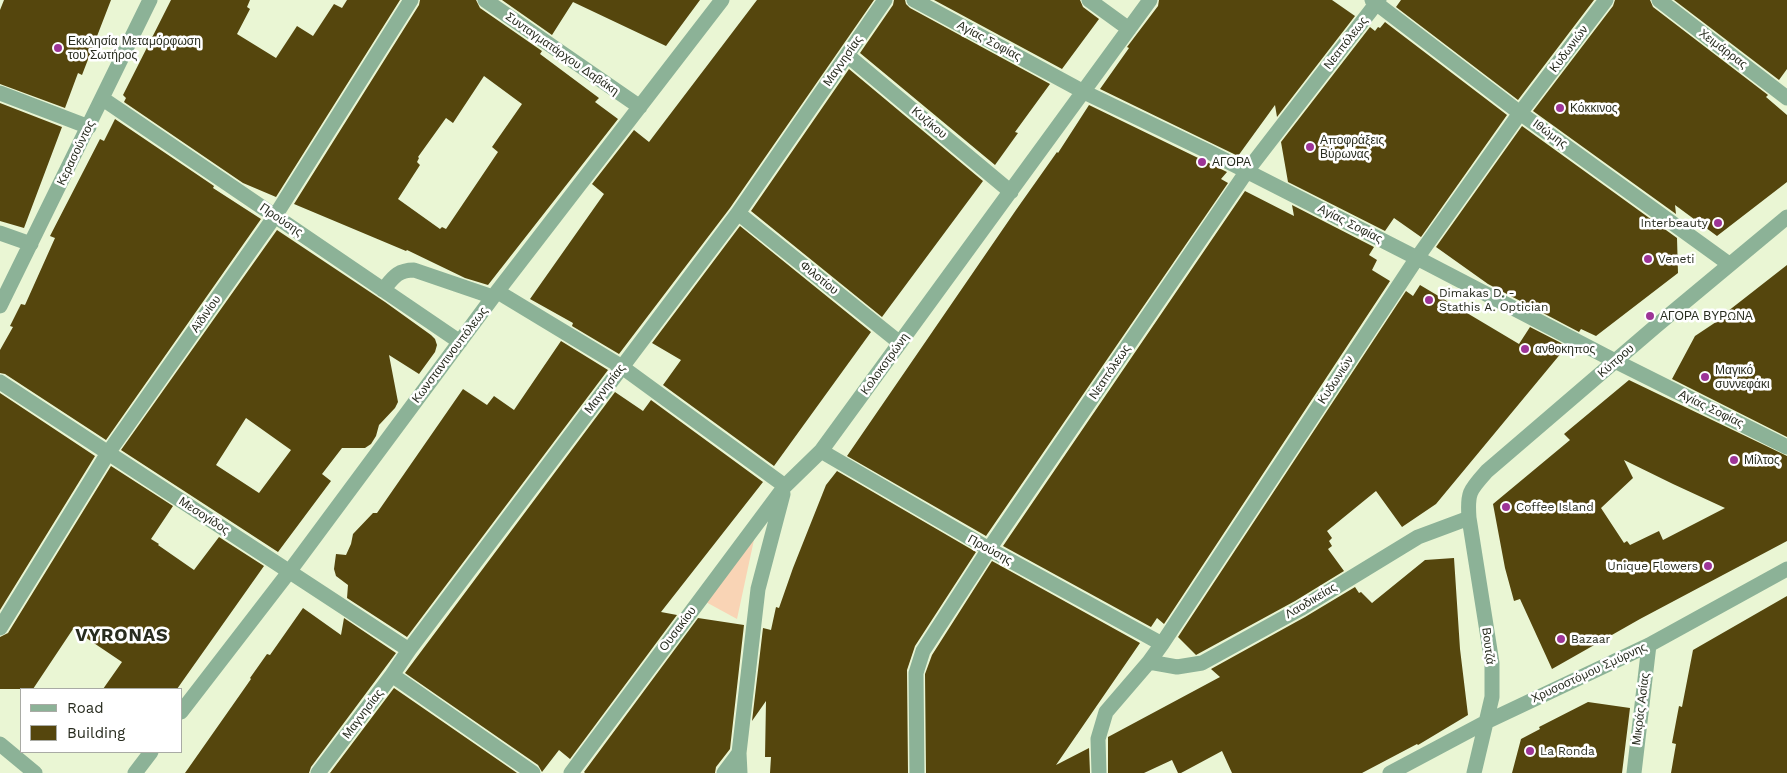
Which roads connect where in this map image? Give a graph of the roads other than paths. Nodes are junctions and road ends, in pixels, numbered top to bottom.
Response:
1 (150, 0) edge
2 (411, 0) edge
3 (485, 0) edge
4 (722, 0) edge
5 (885, 0) edge
6 (914, 0) edge
7 (1089, 0) edge
8 (1150, 0) edge
9 (1606, 0) edge
10 (1659, 0) edge
11 (1376, 1) edge
12 (1129, 29) junction
13 (847, 55) junction
14 (1084, 92) junction
15 (0, 93) edge
16 (1787, 98) edge
17 (103, 99) junction
18 (640, 107) junction
19 (1520, 113) junction
20 (89, 127) junction
21 (1247, 172) junction
22 (1011, 192) junction
23 (738, 213) junction
24 (275, 216) junction
25 (1787, 217) edge
26 (0, 233) edge
27 (31, 244) junction
28 (1417, 258) junction
29 (1729, 264) junction
30 (383, 290) junction
31 (495, 294) junction
32 (0, 306) edge
33 (460, 342) junction
34 (900, 343) junction
35 (1615, 361) junction
36 (622, 367) junction
37 (0, 382) edge
38 (1787, 447) edge
39 (821, 452) junction
40 (108, 453) junction
41 (785, 486) junction
42 (1470, 518) junction
43 (990, 550) junction
44 (1787, 569) edge
45 (289, 572) junction
46 (0, 628) edge
47 (1162, 644) junction
48 (1649, 645) junction
49 (409, 650) junction
50 (1149, 662) junction
51 (392, 675) junction
52 (182, 711) edge
53 (1486, 722) junction
54 (0, 744) edge
55 (150, 753) edge
56 (739, 753) junction
57 (35, 773) edge
58 (135, 773) edge
59 (318, 773) edge
60 (533, 773) edge
61 (571, 773) edge
62 (724, 773) edge
63 (740, 773) edge
64 (917, 773) edge
65 (1099, 773) edge
66 (1390, 773) edge
67 (1474, 773) edge
68 (1634, 773) edge

1 - 17 street, Κερασούντος
2 - 24 street, Αϊδινίου
3 - 18 street, Συνταγματάρχου Δαβάκη
4 - 18 street, Κωνσταντινουπόλεως
5 - 13 street, Μαγνησίας
6 - 14 street, Αγίας Σοφίας
7 - 12 street
8 - 12 street, Κολοκοτρώνη
9 - 19 street, Κυδωνιών
10 - 16 street, Χειμάρρας
11 - 19 street, Ιθώμης
11 - 21 street, Νεαπόλεως
12 - 14 street, Κολοκοτρώνη
13 - 22 street, Κυζίκου
13 - 23 street, Μαγνησίας
14 - 21 street, Αγίας Σοφίας
14 - 22 street, Κολοκοτρώνη
15 - 20 street
17 - 20 street, Κερασούντος
17 - 24 street, Προύσης
18 - 31 street, Κωνσταντινουπόλεως
19 - 28 street, Κυδωνιών
19 - 29 street, Ιθώμης
20 - 27 street, Κερασούντος
21 - 28 street, Αγίας Σοφίας
21 - 43 street, Νεαπόλεως
22 - 34 street, Κολοκοτρώνη
23 - 34 street, Φιλοτίου
23 - 36 street, Μαγνησίας
24 - 30 street, Προύσης
24 - 40 street, Αϊδινίου
25 - 29 street, Κύπρου
26 - 27 street
27 - 32 street, Κερασούντος
28 - 35 street, Αγίας Σοφίας
28 - 47 street, Κυδωνιών
29 - 35 street, Κύπρου
30 - 31 street
30 - 33 street, Προύσης
31 - 33 street, Κωνσταντινουπόλεως
31 - 36 street
33 - 45 street, Κωνσταντινουπόλεως
34 - 39 street, Κολοκοτρώνη
35 - 38 street, Αγίας Σοφίας
35 - 42 street, Κύπρου
36 - 41 street
36 - 49 street, Μαγνησίας
37 - 40 street, Μεσογίδος
39 - 41 street, Κολοκοτρώνη
39 - 43 street, Προύσης
40 - 45 street, Μεσογίδος
40 - 46 street, Αϊδινίου
41 - 56 street
41 - 61 street, Ουσακίου
42 - 50 street, Λαοδικείας
42 - 53 street, Βουτζά
43 - 47 street, Προύσης
43 - 64 street, Νεαπόλεως
44 - 48 street, Χρυσοστόμου Σμύρνης
45 - 49 street, Μεσογίδος
45 - 52 street, Κωνσταντινουπόλεως
47 - 50 street, Κυδωνιών
48 - 53 street, Χρυσοστόμου Σμύρνης
48 - 68 street, Μικράς Ασίας
49 - 51 street, Μαγνησίας
50 - 65 street, Κυδωνιών
51 - 59 street, Μαγνησίας
51 - 60 street
53 - 66 street, Χρυσοστόμου Σμύρνης
53 - 67 street, Βουτζά
54 - 57 street
55 - 58 street
56 - 62 street
56 - 63 street

